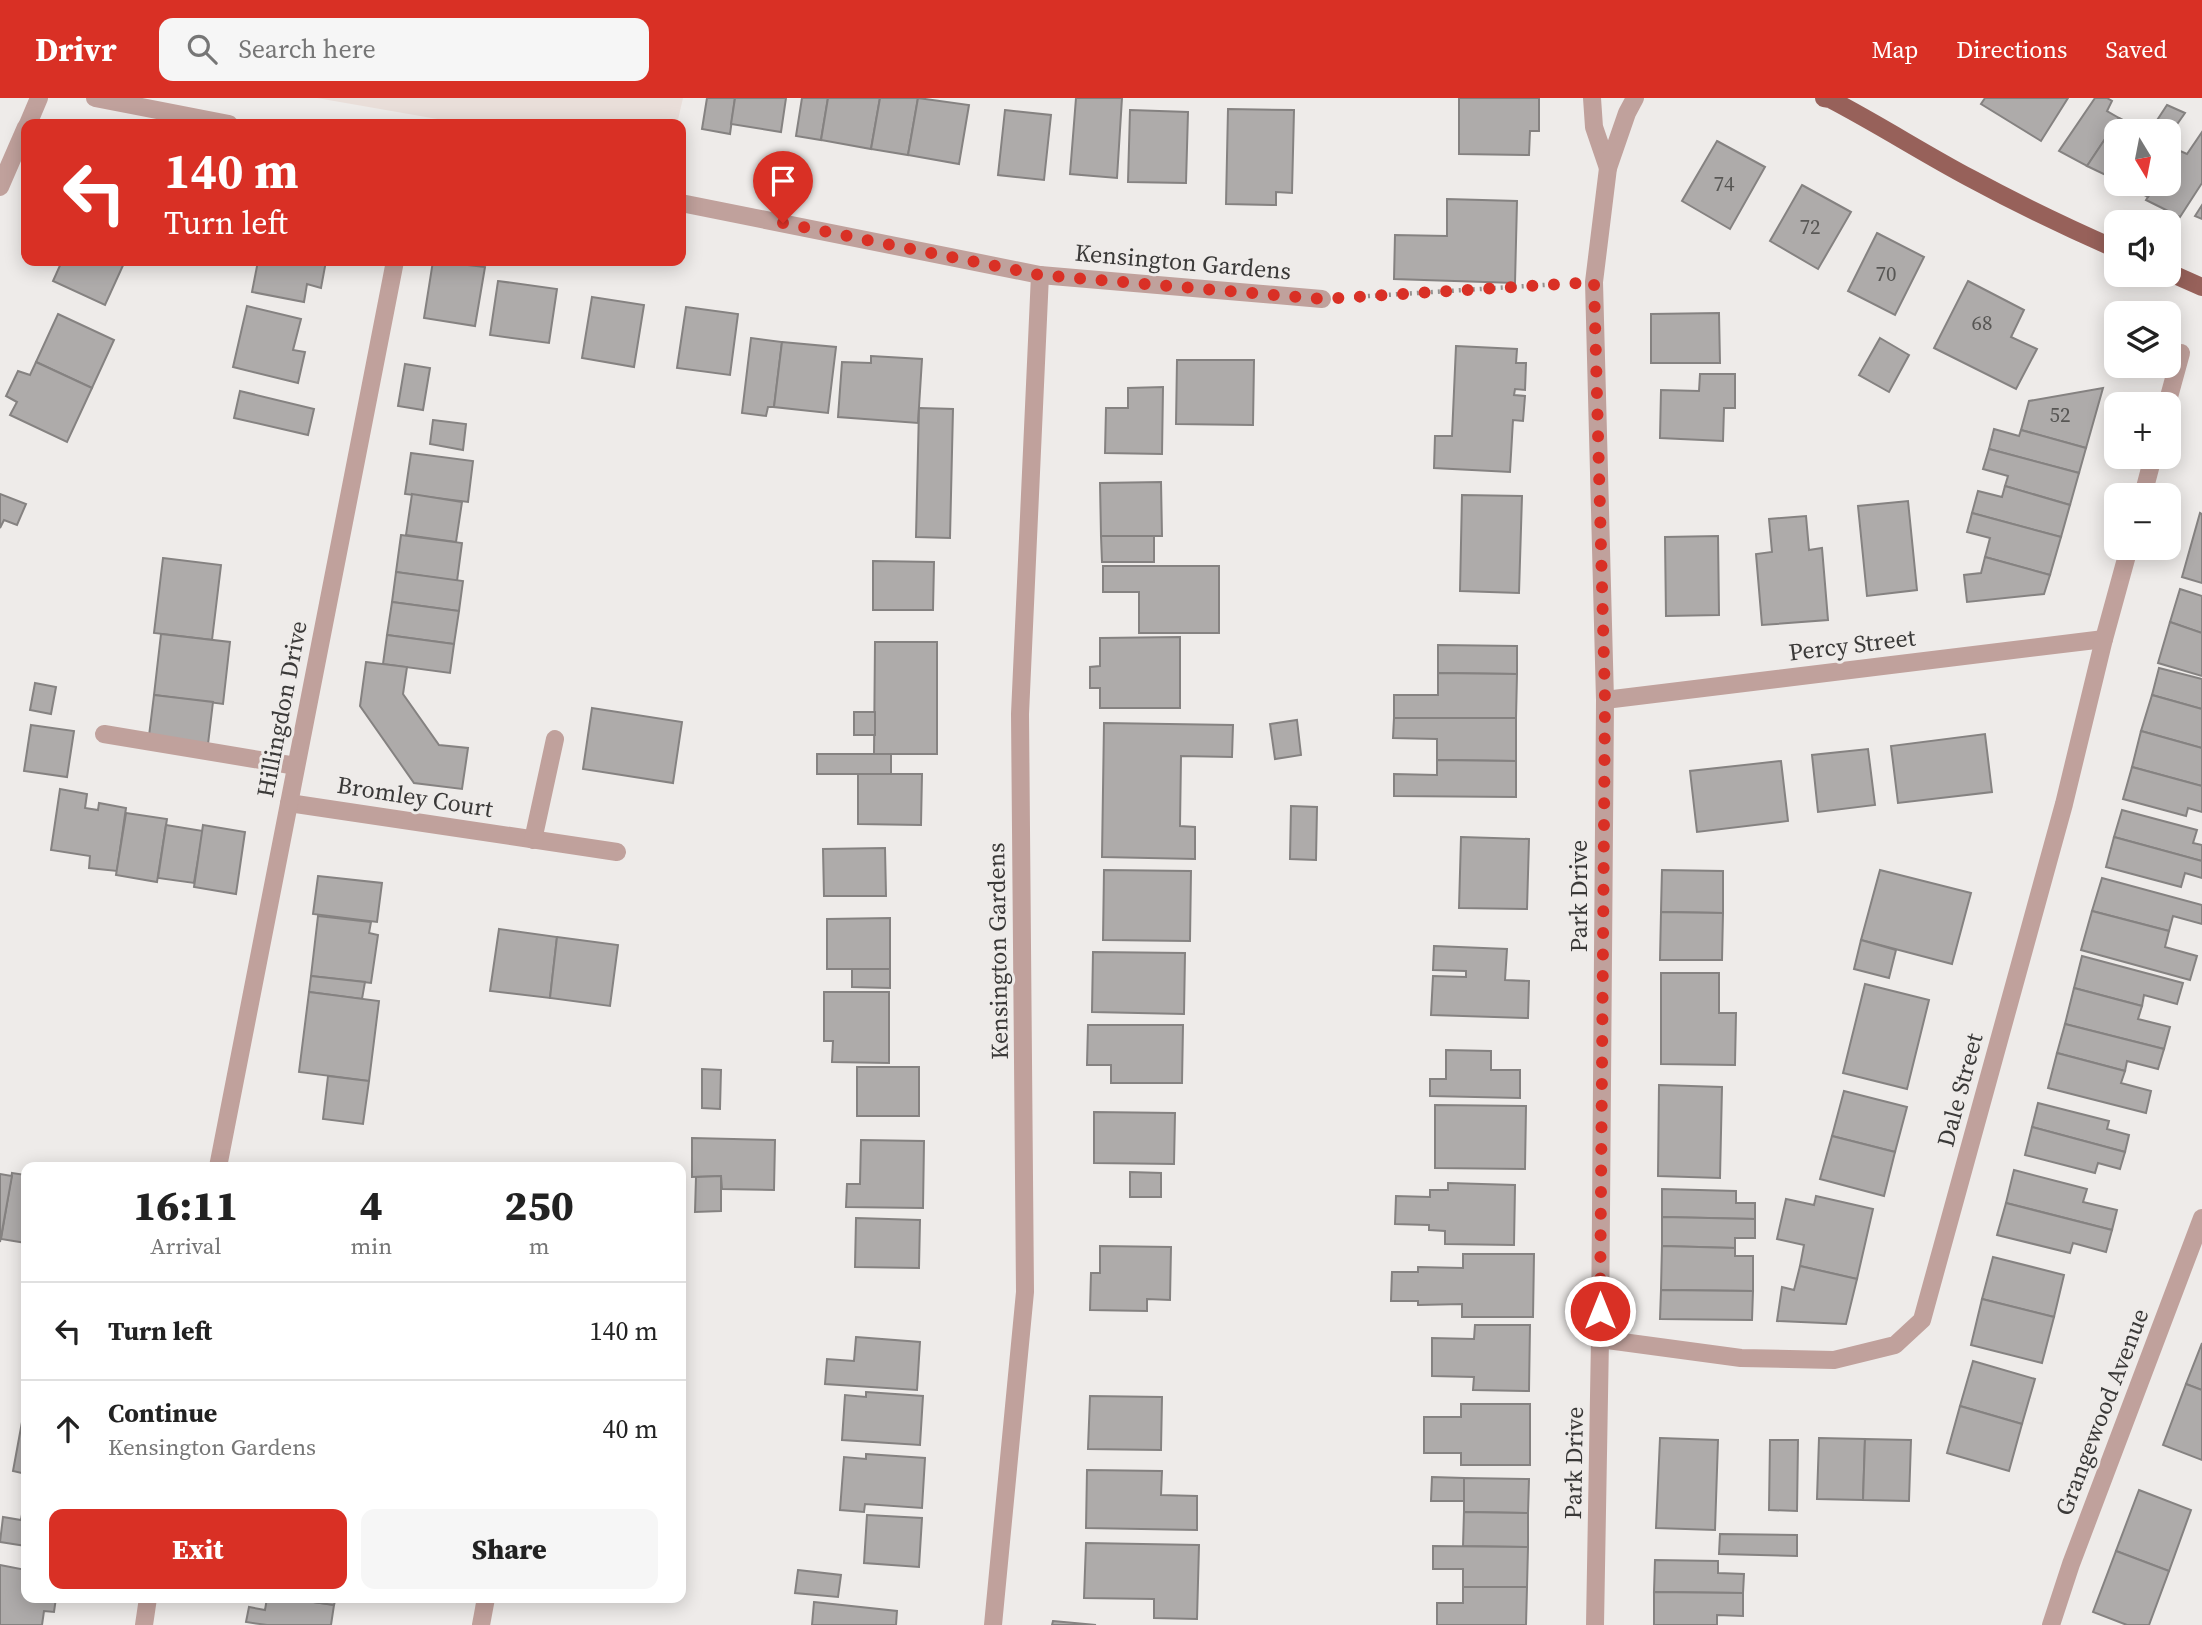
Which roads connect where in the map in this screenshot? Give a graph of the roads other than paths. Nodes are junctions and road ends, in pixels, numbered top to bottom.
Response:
1 (39, 98) edge
2 (95, 98) edge
3 (1592, 98) edge
4 (1635, 98) edge
5 (1828, 98) edge
6 (30, 119) edge
7 (203, 119) edge
8 (21, 140) edge
9 (1608, 168) junction
10 (0, 187) edge
11 (686, 204) edge
12 (2104, 243) edge
13 (394, 266) edge
14 (1040, 275) junction
15 (2181, 278) edge
16 (2202, 287) edge
17 (1322, 299) road end
18 (2126, 560) edge
19 (2104, 639) junction
20 (1605, 700) junction
21 (104, 734) dead end
22 (555, 739) dead end
23 (296, 766) junction
24 (289, 803) junction
25 (533, 840) junction
26 (617, 852) dead end
27 (219, 1162) edge
28 (2202, 1218) edge
29 (1600, 1339) junction
30 (147, 1603) edge
31 (485, 1603) edge
32 (144, 1625) edge
33 (481, 1625) edge
34 (993, 1625) edge
35 (1595, 1625) edge
36 (2051, 1625) edge

1 - 6 street
2 - 7 street
3 - 9 street, Park Drive
4 - 9 street, Park Drive
5 - 12 main road
8 - 10 street
9 - 20 street, Park Drive
11 - 14 street, Kensington Gardens
13 - 23 street, Hillingdon Drive
14 - 17 street, Kensington Gardens
14 - 34 street, Kensington Gardens
15 - 16 main road
18 - 19 street, Dale Street
19 - 20 street, Percy Street
19 - 29 street, Dale Street
20 - 29 street, Park Drive
21 - 23 street
22 - 25 street
23 - 24 street, Hillingdon Drive
24 - 25 street, Bromley Court
24 - 27 street, Hillingdon Drive
25 - 26 street, Bromley Court
28 - 36 street, Grangewood Avenue
29 - 35 street, Park Drive
30 - 32 street
31 - 33 street

